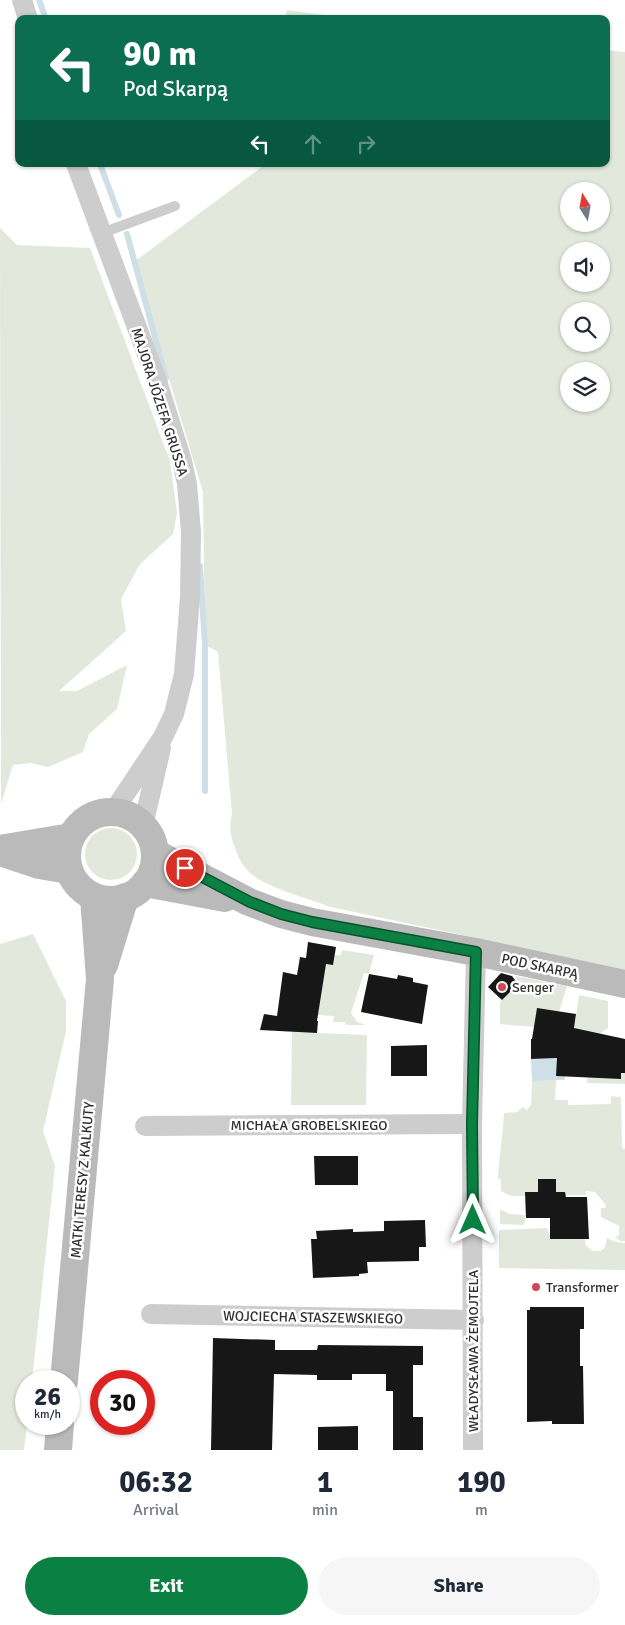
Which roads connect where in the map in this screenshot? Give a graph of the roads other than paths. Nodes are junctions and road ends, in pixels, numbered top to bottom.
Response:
1 (22, 0) edge
2 (27, 15) edge
3 (77, 167) edge
4 (175, 206) dead end
5 (102, 233) junction
6 (163, 737) junction
7 (114, 812) junction
8 (143, 826) junction
9 (71, 837) junction
10 (0, 851) edge
11 (155, 853) junction
12 (68, 870) junction
13 (135, 890) junction
14 (94, 897) junction
15 (250, 902) junction
16 (476, 952) junction
17 (100, 979) junction
18 (625, 984) edge
19 (472, 1124) junction
20 (145, 1126) dead end
21 (151, 1314) dead end
22 (474, 1320) junction
23 (65, 1370) edge
24 (59, 1435) edge
25 (58, 1450) edge
26 (473, 1450) edge

1 - 2 street
3 - 5 street, MAJORA JÓZEFA GRUSSA
4 - 5 lane
5 - 6 street, MAJORA JÓZEFA GRUSSA
6 - 7 street, MAJORA JÓZEFA GRUSSA
6 - 8 street, MAJORA JÓZEFA GRUSSA
7 - 8 street
7 - 9 street
8 - 11 street
9 - 10 street
9 - 12 street
10 - 12 street
11 - 13 street
11 - 15 street, POD SKARPĄ
12 - 14 street
13 - 14 street
13 - 15 street, POD SKARPĄ
13 - 17 street, MATKI TERESY Z KALKUTY
14 - 17 street, MATKI TERESY Z KALKUTY
15 - 16 street, POD SKARPĄ
16 - 18 street, POD SKARPĄ
16 - 19 street, WŁADYSŁAWA ŻEMOJTELA
17 - 23 street, MATKI TERESY Z KALKUTY
19 - 20 street, MICHAŁA GROBELSKIEGO
19 - 22 street, WŁADYSŁAWA ŻEMOJTELA
21 - 22 street, WOJCIECHA STASZEWSKIEGO
22 - 26 street, WŁADYSŁAWA ŻEMOJTELA
24 - 25 street

